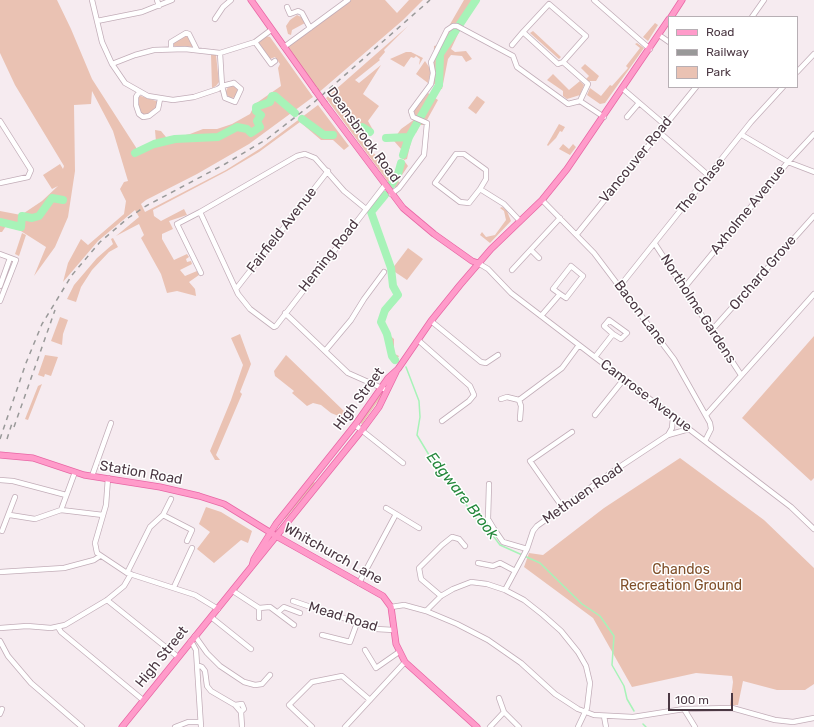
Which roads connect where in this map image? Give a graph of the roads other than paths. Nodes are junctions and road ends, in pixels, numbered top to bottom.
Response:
1 (92, 0) edge
2 (157, 0) edge
3 (172, 0) edge
4 (231, 0) edge
5 (251, 0) edge
6 (594, 0) edge
7 (682, 0) edge
8 (764, 0) edge
9 (346, 1) edge
10 (159, 6) junction
11 (287, 7) dead end
12 (671, 16) edge
13 (753, 16) edge
14 (215, 19) dead end
15 (96, 20) junction
16 (668, 21) edge
17 (310, 28) junction
18 (271, 30) junction
19 (523, 32) junction
20 (659, 35) junction
21 (668, 41) edge
22 (255, 42) junction
23 (512, 45) dead end
24 (284, 47) junction
25 (172, 49) junction
26 (650, 49) junction
27 (198, 50) junction
28 (220, 53) junction
29 (814, 54) edge
30 (275, 61) dead end
31 (564, 62) junction
32 (112, 64) junction
33 (798, 71) edge
34 (222, 86) junction
35 (695, 88) edge
36 (782, 88) edge
37 (623, 89) junction
38 (139, 92) junction
39 (160, 99) junction
40 (580, 101) junction
41 (639, 103) junction
42 (604, 116) junction
43 (628, 117) dead end
44 (0, 121) edge
45 (665, 125) junction
46 (659, 132) junction
47 (814, 134) edge
48 (742, 135) junction
49 (788, 162) junction
50 (328, 171) junction
51 (814, 172) edge
52 (709, 176) junction
53 (0, 184) edge
54 (385, 185) junction
55 (480, 189) junction
56 (391, 194) junction
57 (542, 200) junction
58 (366, 209) junction
59 (200, 212) junction
60 (814, 216) edge
61 (560, 218) junction
62 (520, 220) junction
63 (577, 234) junction
64 (655, 244) junction
65 (530, 250) junction
66 (0, 254) edge
67 (10, 258) junction
68 (539, 258) dead end
69 (478, 263) junction
70 (512, 270) dead end
71 (384, 272) dead end
72 (201, 273) dead end
73 (0, 286) edge
74 (620, 286) junction
75 (684, 288) junction
76 (236, 289) junction
77 (560, 294) junction
78 (814, 294) edge
79 (0, 301) edge
80 (285, 313) junction
81 (541, 316) junction
82 (432, 320) junction
83 (712, 330) junction
84 (613, 334) junction
85 (418, 340) junction
86 (579, 345) junction
87 (325, 351) junction
88 (498, 355) dead end
89 (595, 357) junction
90 (398, 368) junction
91 (741, 375) junction
92 (624, 379) junction
93 (382, 387) junction
94 (388, 391) junction
95 (501, 399) dead end
96 (519, 400) junction
97 (595, 415) dead end
98 (706, 415) junction
99 (673, 417) junction
100 (520, 419) dead end
101 (442, 421) dead end
102 (111, 423) dead end
103 (356, 425) junction
104 (688, 429) junction
105 (362, 430) junction
106 (572, 432) dead end
107 (668, 435) junction
108 (705, 441) junction
109 (0, 455) edge
110 (403, 463) dead end
111 (75, 472) junction
112 (92, 476) junction
113 (108, 478) junction
114 (0, 480) edge
115 (488, 484) dead end
116 (66, 495) junction
117 (15, 497) dead end
118 (170, 499) dead end
119 (386, 508) dead end
120 (563, 508) junction
121 (61, 510) junction
122 (396, 514) junction
123 (10, 515) junction
124 (103, 515) junction
125 (162, 515) junction
126 (419, 528) dead end
127 (814, 529) edge
128 (2, 531) dead end
129 (273, 535) junction
130 (187, 541) dead end
131 (465, 546) dead end
132 (192, 548) dead end
133 (527, 550) junction
134 (100, 556) junction
135 (478, 563) dead end
136 (515, 570) junction
137 (0, 572) edge
138 (129, 574) junction
139 (360, 583) junction
140 (174, 588) junction
141 (505, 590) junction
142 (233, 591) junction
143 (441, 596) junction
144 (107, 600) junction
145 (293, 601) dead end
146 (391, 607) junction
147 (260, 608) junction
148 (218, 609) junction
149 (426, 611) junction
150 (278, 612) junction
151 (300, 613) dead end
152 (211, 617) junction
153 (259, 618) dead end
154 (357, 622) junction
155 (294, 625) dead end
156 (58, 627) junction
157 (0, 628) edge
158 (394, 630) junction
159 (322, 635) dead end
160 (193, 638) junction
161 (0, 642) edge
162 (252, 649) dead end
163 (365, 650) dead end
164 (399, 652) junction
165 (178, 657) junction
166 (405, 662) junction
167 (197, 665) junction
168 (270, 675) dead end
169 (499, 698) dead end
170 (143, 700) junction
171 (370, 700) junction
172 (684, 709) junction
173 (504, 712) junction
174 (585, 712) junction
175 (604, 716) junction
176 (814, 718) edge
177 (775, 720) junction
178 (200, 724) edge
179 (82, 727) edge
180 (122, 727) edge
181 (175, 727) edge
182 (242, 727) edge
183 (312, 727) edge
184 (345, 727) edge
185 (477, 727) edge
186 (490, 727) edge
187 (519, 727) edge
188 (578, 727) edge
189 (606, 727) edge
190 (695, 727) edge
191 (774, 727) edge

1 - 15 street
2 - 10 street
3 - 10 street
4 - 14 street
5 - 18 main road, Deansbrook Road
6 - 26 street
7 - 12 main road
8 - 13 street
9 - 17 street
10 - 15 street
11 - 17 street
15 - 32 street
16 - 20 main road
17 - 24 street
18 - 22 street
18 - 24 main road, Deansbrook Road
19 - 23 street
19 - 31 street
19 - 31 street
20 - 21 street
20 - 26 main road
22 - 28 street
22 - 30 street
24 - 54 main road, Deansbrook Road, bridge
25 - 27 street
25 - 27 street
25 - 32 street
26 - 37 main road
27 - 28 street
28 - 34 street
29 - 33 street
31 - 40 street
32 - 38 street
34 - 34 street
34 - 39 street
35 - 45 street, Vancouver Road
36 - 48 street, The Chase
37 - 41 street
37 - 42 main road
38 - 39 street
38 - 39 street
40 - 42 street
40 - 56 street
41 - 43 street
41 - 45 street
42 - 57 main road
44 - 53 street
45 - 46 street, Vancouver Road
46 - 52 street
46 - 63 street, Vancouver Road
47 - 49 street, Axholme Avenue
48 - 49 street
48 - 52 street, The Chase
49 - 51 street
49 - 75 street, Axholme Avenue
50 - 58 street
50 - 59 street
50 - 76 street, Fairfield Avenue
52 - 64 street, The Chase
54 - 56 main road, Deansbrook Road
54 - 58 street, Heming Road
55 - 55 street
55 - 62 street
56 - 69 main road, Deansbrook Road
57 - 61 street, Bacon Lane
57 - 62 main road
58 - 80 street, Heming Road
59 - 72 street
59 - 76 street
60 - 83 street, Orchard Grove
61 - 63 street, Bacon Lane
61 - 65 street
62 - 69 main road
63 - 74 street, Bacon Lane
64 - 74 street, The Chase
64 - 75 street, Northolme Gardens
65 - 68 street
65 - 70 street
66 - 67 street
67 - 73 street
67 - 79 street
69 - 81 street, Camrose Avenue
69 - 82 main road
71 - 87 street
74 - 98 street, Bacon Lane
75 - 83 street, Northolme Gardens
76 - 80 street, Heming Road
77 - 77 street
77 - 81 street
78 - 91 street
80 - 87 street
81 - 86 street, Camrose Avenue
82 - 85 main road
82 - 88 street
83 - 91 street, Northolme Gardens
84 - 84 street
84 - 89 street
85 - 90 main road
85 - 101 street
86 - 89 street, Camrose Avenue
86 - 96 street
87 - 93 street
89 - 92 street, Camrose Avenue
90 - 93 main road, High Street
90 - 94 main road, High Street
91 - 98 street
92 - 97 street
92 - 99 street, Camrose Avenue
93 - 94 street
93 - 103 main road, High Street
94 - 105 main road, High Street
95 - 96 street
96 - 100 street
98 - 108 street, Bacon Lane
99 - 104 street, Camrose Avenue
99 - 107 street
102 - 112 street
103 - 105 street
103 - 129 main road, High Street
104 - 107 street, Methuen Road
104 - 108 street, Camrose Avenue
105 - 110 street
105 - 129 main road, High Street
106 - 120 street
107 - 120 street, Methuen Road
108 - 127 street, Camrose Avenue
109 - 111 main road, Station Road
111 - 112 main road, Station Road
111 - 116 street
112 - 113 main road, Station Road
113 - 124 street
113 - 129 main road, Station Road
114 - 116 street
115 - 133 street
116 - 121 street
117 - 123 street
118 - 125 street
119 - 122 street
120 - 133 street, Methuen Road
121 - 123 street
121 - 124 street
122 - 126 street
122 - 139 street
123 - 128 street
124 - 134 street
125 - 130 street
125 - 138 street
129 - 139 main road, Whitchurch Lane
129 - 142 main road, High Street
131 - 143 street
132 - 140 street
133 - 136 street, Methuen Road
134 - 137 street
134 - 138 street
135 - 136 street
136 - 141 street, Methuen Road
138 - 140 street
138 - 144 street
139 - 146 main road, Whitchurch Lane
140 - 148 street
141 - 143 street
141 - 174 street
142 - 147 street
142 - 148 main road, High Street
143 - 149 street
144 - 156 street
144 - 165 street
145 - 154 street, Mead Road
146 - 149 street
146 - 158 main road
147 - 150 street
147 - 153 street
148 - 152 main road, High Street
149 - 174 street
150 - 151 street
150 - 155 street
152 - 160 main road, High Street
152 - 162 street
154 - 158 street, Mead Road
154 - 159 street
156 - 157 street
156 - 170 street
158 - 164 main road
160 - 165 main road, High Street
160 - 167 street
160 - 168 street
161 - 179 street
163 - 164 street
164 - 166 main road
165 - 170 main road, High Street
166 - 171 street
166 - 185 main road
167 - 178 street
167 - 182 street
169 - 173 street
170 - 180 main road, High Street
171 - 183 street
171 - 184 street
172 - 175 street
172 - 177 street
172 - 190 street
173 - 186 street
173 - 187 street
174 - 175 street
174 - 188 street
175 - 189 street
176 - 177 street
177 - 191 street
178 - 181 street

